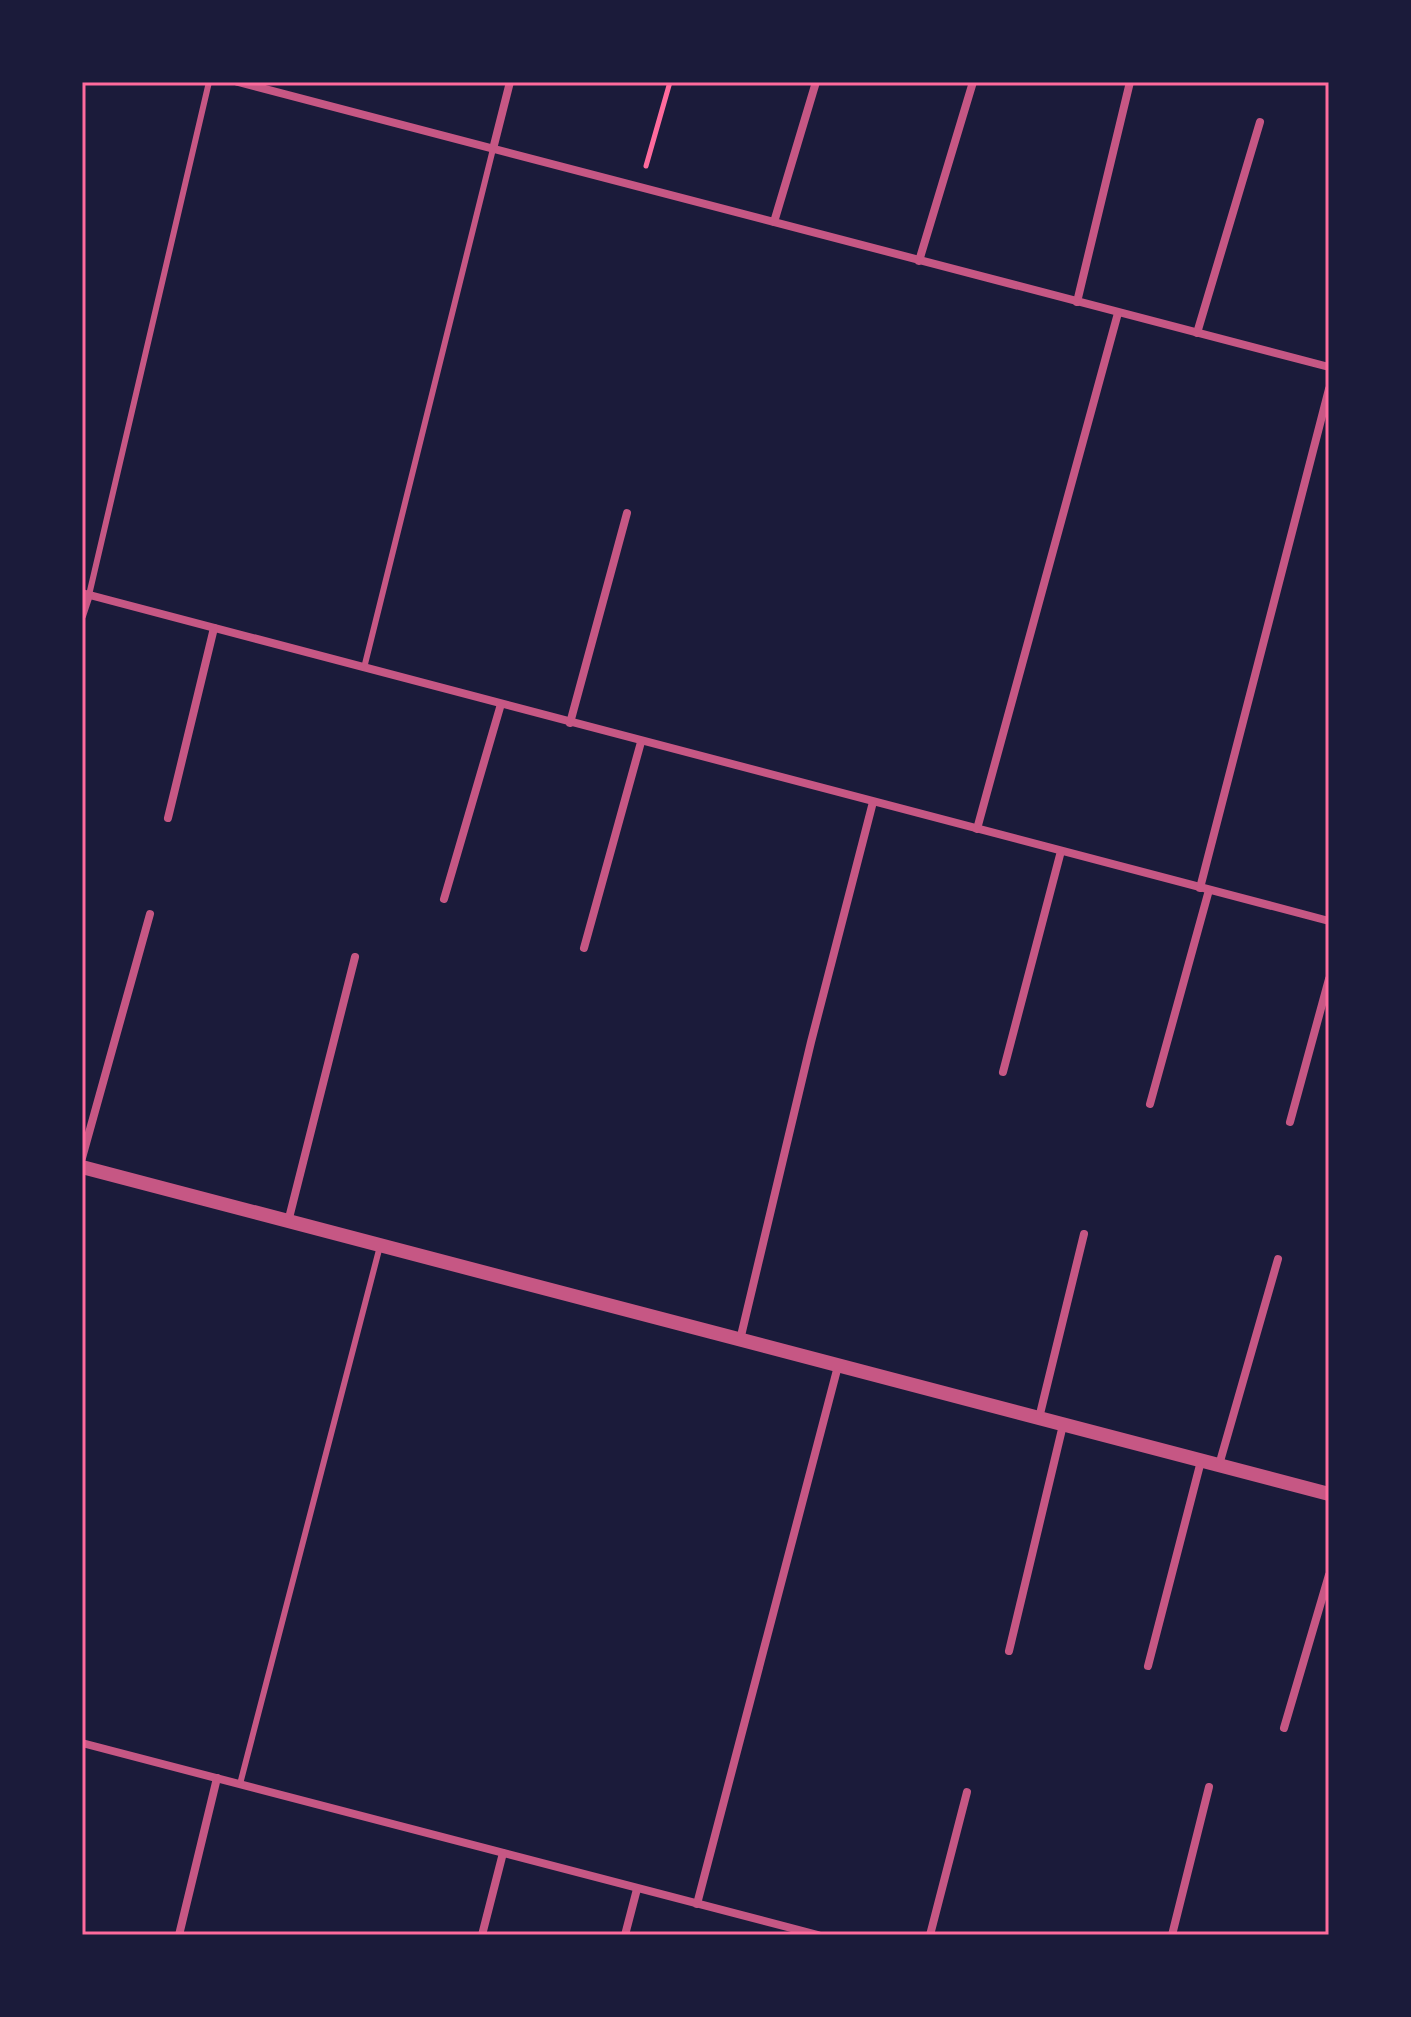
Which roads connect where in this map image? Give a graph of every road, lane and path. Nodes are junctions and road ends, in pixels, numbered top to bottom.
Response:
1 (209, 82) edge
2 (238, 82) edge
3 (510, 82) edge
4 (670, 82) edge
5 (816, 82) edge
6 (973, 82) edge
7 (1130, 82) edge
8 (1260, 122) dead end
9 (493, 149) junction
10 (640, 188) junction
11 (774, 222) junction
12 (919, 261) junction
13 (1077, 302) junction
14 (1118, 313) junction
15 (1197, 333) junction
16 (1329, 367) edge
17 (1329, 389) edge
18 (627, 513) dead end
19 (85, 594) edge
20 (82, 616) edge
21 (214, 628) junction
22 (364, 668) junction
23 (501, 704) junction
24 (570, 723) junction
25 (641, 742) junction
26 (873, 802) junction
27 (168, 818) dead end
28 (977, 829) junction
29 (1061, 851) junction
30 (1205, 889) junction
31 (444, 899) dead end
32 (150, 914) dead end
33 (1329, 921) edge
34 (584, 948) dead end
35 (355, 957) dead end
36 (1329, 979) edge
37 (1003, 1072) dead end
38 (1150, 1104) dead end
39 (1290, 1122) dead end
40 (82, 1158) edge
41 (82, 1167) edge
42 (288, 1222) junction
43 (1084, 1234) dead end
44 (380, 1246) junction
45 (1278, 1259) dead end
46 (740, 1340) junction
47 (838, 1366) junction
48 (1039, 1418) junction
49 (1063, 1425) junction
50 (1201, 1461) junction
51 (1219, 1465) junction
52 (1329, 1494) edge
53 (1329, 1575) edge
54 (1009, 1651) dead end
55 (1148, 1666) dead end
56 (1284, 1728) dead end
57 (82, 1743) edge
58 (217, 1778) junction
59 (240, 1784) junction
60 (1209, 1787) dead end
61 (967, 1792) dead end
62 (503, 1853) junction
63 (637, 1889) junction
64 (697, 1904) junction
65 (179, 1935) edge
66 (482, 1935) edge
67 (625, 1935) edge
68 (818, 1935) edge
69 (930, 1935) edge
70 (1172, 1935) edge

1 - 19 lane
2 - 9 street
3 - 9 street
4 - 10 path
5 - 11 street
6 - 12 street
7 - 13 street
8 - 15 street
9 - 10 street
9 - 22 lane
10 - 11 street
11 - 12 street
12 - 13 street
13 - 14 street
14 - 15 street
14 - 28 street
15 - 16 street
17 - 30 street
18 - 24 street
19 - 20 street
19 - 21 street
21 - 22 street
21 - 27 street
22 - 23 street
23 - 24 street
23 - 31 street
24 - 25 street
25 - 26 street
25 - 34 street
26 - 28 street
26 - 46 street
28 - 29 street
29 - 30 street
29 - 37 street
30 - 33 street
30 - 38 street
32 - 40 street
35 - 42 street
36 - 39 street
41 - 42 street
42 - 44 street
43 - 48 street
44 - 46 street
44 - 59 lane
45 - 51 street
46 - 47 street
47 - 48 street
47 - 64 street
48 - 49 street
49 - 50 street
49 - 54 street
50 - 51 street
50 - 55 street
51 - 52 street
53 - 56 street
57 - 58 street
58 - 59 street
58 - 65 street
59 - 62 street
60 - 70 street
61 - 69 street
62 - 63 street
62 - 66 street
63 - 64 street
63 - 67 street
64 - 68 street

